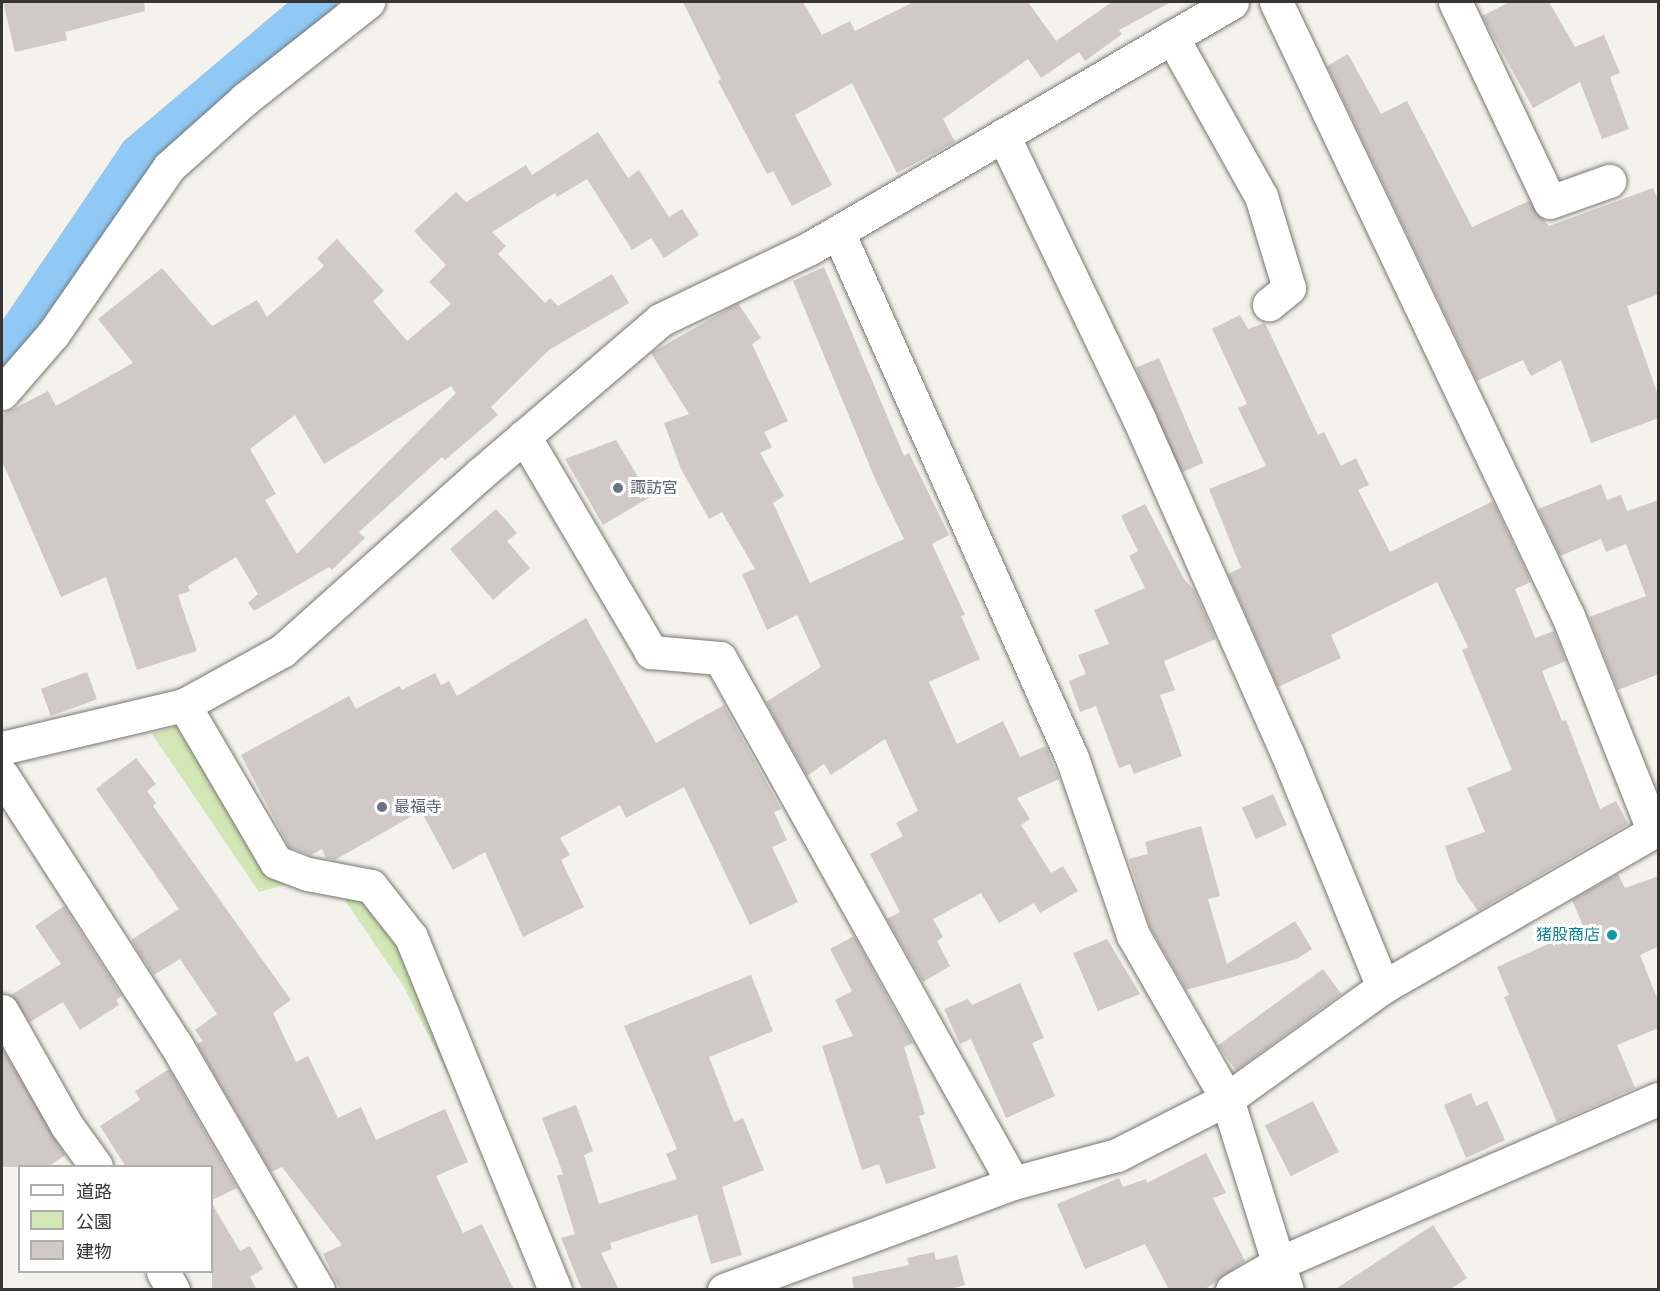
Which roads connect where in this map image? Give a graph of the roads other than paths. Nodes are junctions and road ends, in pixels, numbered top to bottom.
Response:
1 (368, 2) edge
2 (1232, 2) edge
3 (1276, 2) edge
4 (1455, 2) edge
5 (1172, 37) junction
6 (1004, 135) junction
7 (1609, 181) dead end
8 (838, 232) junction
9 (1269, 304) dead end
10 (2, 393) edge
11 (524, 436) junction
12 (184, 705) junction
13 (2, 748) edge
14 (2, 775) edge
15 (1656, 831) edge
16 (1383, 987) junction
17 (2, 1011) edge
18 (1227, 1099) junction
19 (1659, 1099) edge
20 (95, 1165) edge
21 (1013, 1183) junction
22 (164, 1273) edge
23 (1283, 1276) edge
24 (173, 1290) edge
25 (318, 1290) edge
26 (555, 1290) edge
27 (724, 1290) edge
28 (1232, 1290) edge

1 - 10 street
2 - 5 street
3 - 15 street
4 - 7 street
5 - 6 street
5 - 9 street
6 - 8 street
6 - 16 street
8 - 11 street
8 - 18 street
11 - 12 street
11 - 21 street
12 - 13 street
12 - 26 street
14 - 25 street
15 - 16 street
16 - 18 street
17 - 20 street
18 - 21 street
18 - 23 street
19 - 23 street
21 - 27 street
22 - 24 street
23 - 28 street

